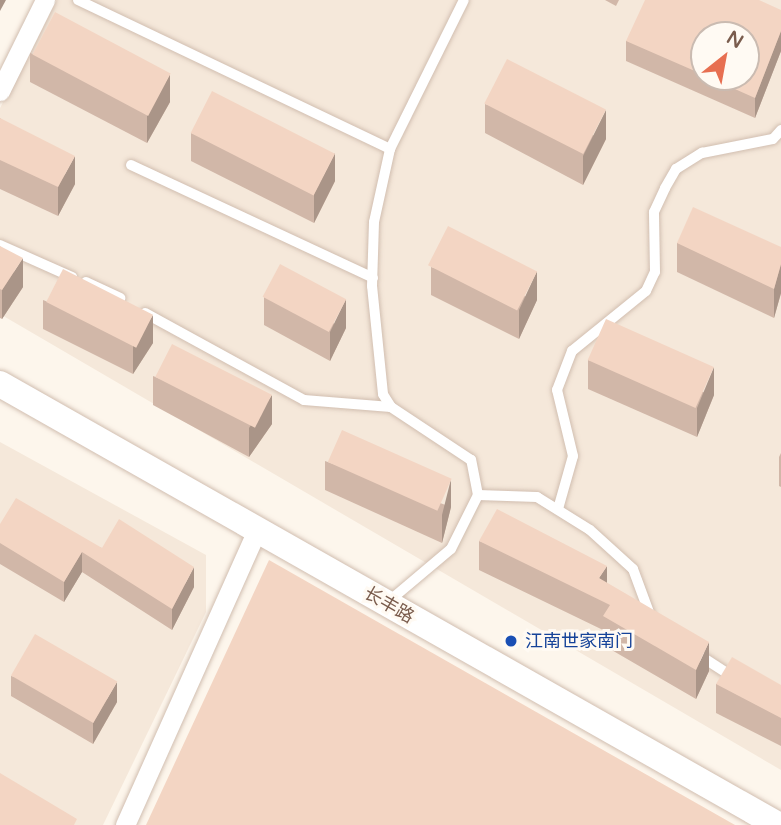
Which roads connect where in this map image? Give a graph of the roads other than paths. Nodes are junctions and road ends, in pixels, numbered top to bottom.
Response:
1 (45, 0) edge
2 (78, 0) edge
3 (464, 0) edge
4 (0, 91) edge
5 (781, 130) edge
6 (390, 149) junction
7 (131, 165) dead end
8 (0, 245) edge
9 (373, 278) junction
10 (0, 384) edge
11 (391, 407) junction
12 (478, 495) junction
13 (558, 509) junction
14 (257, 530) junction
15 (387, 603) junction
16 (656, 626) edge
17 (683, 645) edge
18 (743, 682) edge
19 (125, 825) edge
20 (778, 825) edge

1 - 4 street
2 - 6 lane
3 - 6 lane
5 - 13 lane
6 - 9 lane
7 - 9 lane
8 - 11 lane
9 - 11 lane
10 - 14 street, 长丰路
11 - 12 lane
12 - 13 lane
12 - 15 lane
13 - 16 lane
14 - 15 street, 长丰路
14 - 19 street
15 - 20 street, 长丰路
17 - 18 lane

